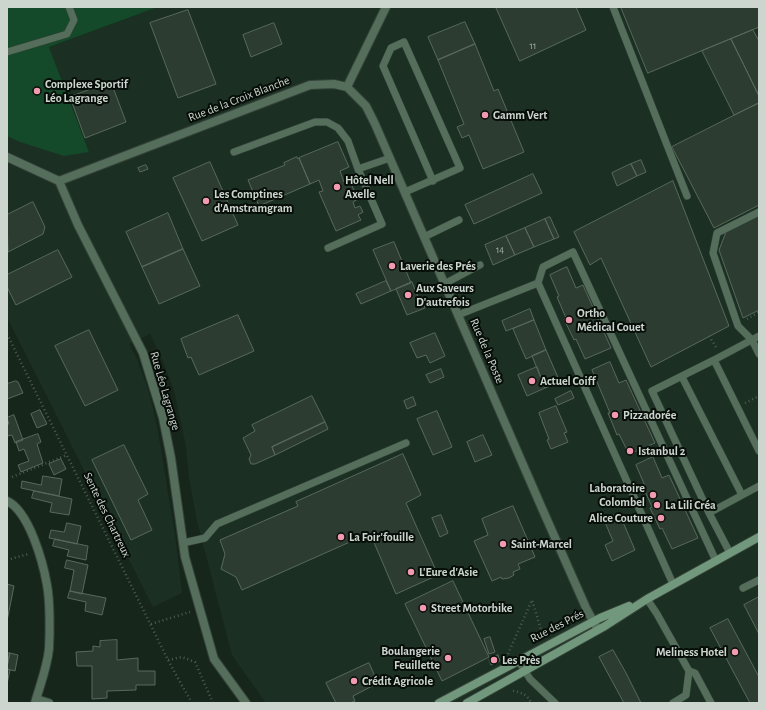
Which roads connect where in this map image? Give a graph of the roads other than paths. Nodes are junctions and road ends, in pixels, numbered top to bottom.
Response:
1 (69, 7) edge
2 (386, 7) edge
3 (613, 7) edge
4 (7, 52) edge
5 (347, 87) junction
6 (234, 152) dead end
7 (7, 157) edge
8 (390, 158) junction
9 (358, 169) junction
10 (59, 181) junction
11 (433, 181) junction
12 (405, 192) junction
13 (687, 196) dead end
14 (759, 212) edge
15 (458, 220) dead end
16 (424, 237) junction
17 (328, 248) dead end
18 (480, 265) dead end
19 (538, 283) junction
20 (444, 284) junction
21 (458, 315) junction
22 (759, 336) edge
23 (752, 340) junction
24 (759, 354) edge
25 (714, 360) junction
26 (682, 377) junction
27 (406, 443) dead end
28 (759, 451) edge
29 (759, 486) edge
30 (742, 495) junction
31 (7, 501) edge
32 (709, 513) junction
33 (758, 540) edge
34 (183, 543) junction
35 (730, 553) junction
36 (716, 561) junction
37 (759, 580) edge
38 (673, 584) junction
39 (743, 588) dead end
40 (647, 598) junction
41 (593, 621) junction
42 (598, 630) junction
43 (518, 660) junction
44 (524, 671) junction
45 (689, 671) junction
46 (225, 675) junction
47 (36, 701) edge
48 (49, 703) edge
49 (241, 703) edge
50 (246, 703) edge
51 (439, 703) edge
52 (467, 703) edge
53 (555, 703) edge
54 (673, 703) edge
55 (711, 703) edge

1 - 4 lane
2 - 5 street
3 - 13 lane
5 - 8 street, Rue de la Poste
5 - 10 street, Rue de la Croix Blanche
6 - 9 lane
7 - 10 street
8 - 9 lane
8 - 12 street, Rue de la Poste
9 - 17 lane
10 - 34 street, Rue Léo Lagrange
11 - 11 lane
11 - 12 lane
12 - 16 street, Rue de la Poste
14 - 23 lane
15 - 16 lane
16 - 20 street, Rue de la Poste
18 - 20 lane
19 - 21 lane
19 - 36 lane
19 - 38 lane
20 - 21 street, Rue de la Poste
21 - 41 street, Rue de la Poste
22 - 23 lane
23 - 24 lane
23 - 25 lane
25 - 26 lane
25 - 28 lane
26 - 30 lane
26 - 32 lane
27 - 34 lane
29 - 30 lane
30 - 32 lane
31 - 47 street
32 - 35 lane
33 - 35 main road, Rue des Prés
34 - 46 street, Rue Léo Lagrange
35 - 36 main road, Rue des Prés
36 - 38 main road, Rue des Prés
37 - 39 lane
38 - 40 main road, Rue des Prés
40 - 41 main road, Rue des Prés
40 - 42 main road, Rue des Prés
40 - 45 lane
41 - 42 street, Rue de la Poste
41 - 43 main road, Rue des Prés
42 - 44 main road, Rue des Prés
43 - 44 lane
43 - 51 main road, Rue des Prés
44 - 52 main road, Rue des Prés
44 - 53 lane
45 - 54 lane
45 - 55 lane
46 - 49 street, Rue Léo Lagrange
46 - 50 street, Rue Léo Lagrange
47 - 48 street

